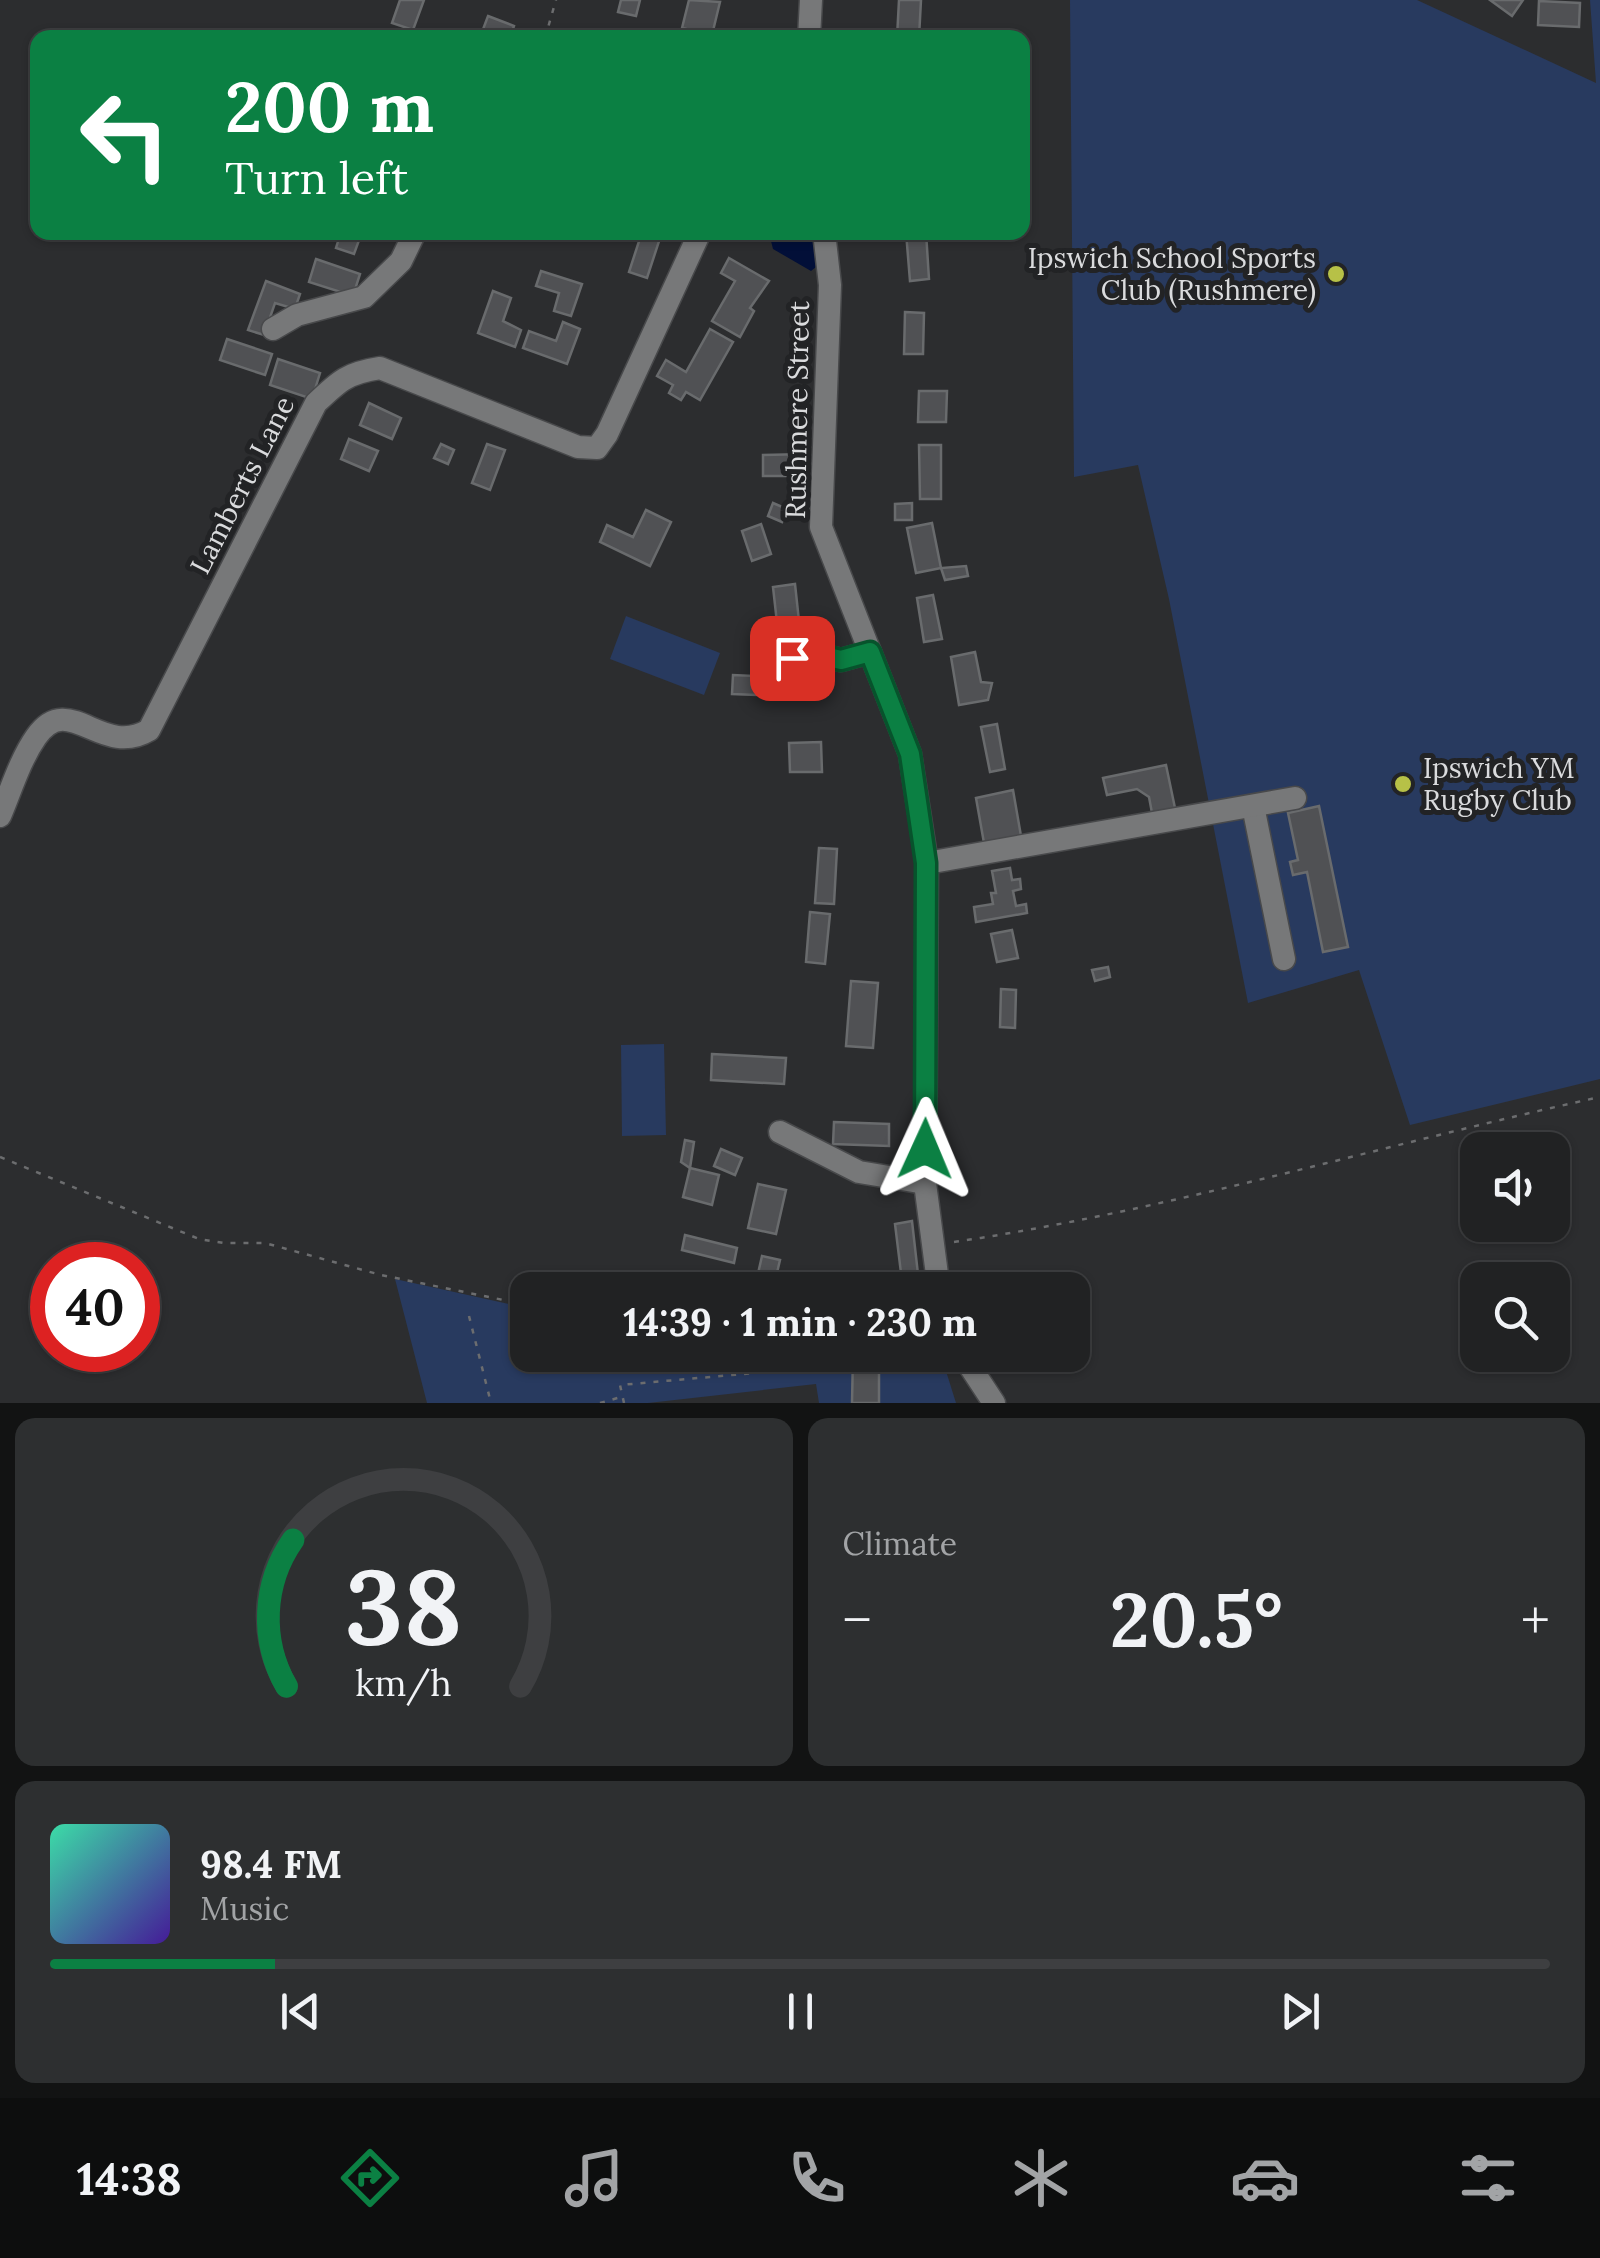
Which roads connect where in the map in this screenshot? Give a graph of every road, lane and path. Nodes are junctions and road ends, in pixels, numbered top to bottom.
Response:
1 (556, 0) edge
2 (811, 0) edge
3 (548, 30) edge
4 (810, 30) edge
5 (412, 240) edge
6 (696, 240) edge
7 (825, 240) edge
8 (274, 329) dead end
9 (870, 652) junction
10 (792, 658) dead end
11 (1295, 798) dead end
12 (1254, 806) junction
13 (0, 816) edge
14 (926, 863) junction
15 (1284, 960) dead end
16 (1600, 1097) edge
17 (780, 1132) dead end
18 (0, 1156) edge
19 (925, 1182) junction
20 (933, 1246) junction
21 (937, 1272) edge
22 (510, 1301) edge
23 (470, 1316) dead end
24 (766, 1372) edge
25 (974, 1372) edge
26 (623, 1397) junction
27 (491, 1403) edge
28 (600, 1403) edge
29 (624, 1403) edge
30 (994, 1403) edge

1 - 3 path
2 - 4 street
5 - 8 street
6 - 13 street, Lamberts Lane
7 - 9 street, Rushmere Street
9 - 10 street
9 - 14 street, Rushmere Street
11 - 12 street
12 - 14 street
12 - 15 street
14 - 19 street, Rushmere Street
16 - 20 path
17 - 19 street
18 - 22 path
19 - 20 street, Rushmere Street
20 - 21 street, Rushmere Street
23 - 27 path
24 - 26 path
25 - 30 street
26 - 28 path
26 - 29 path

